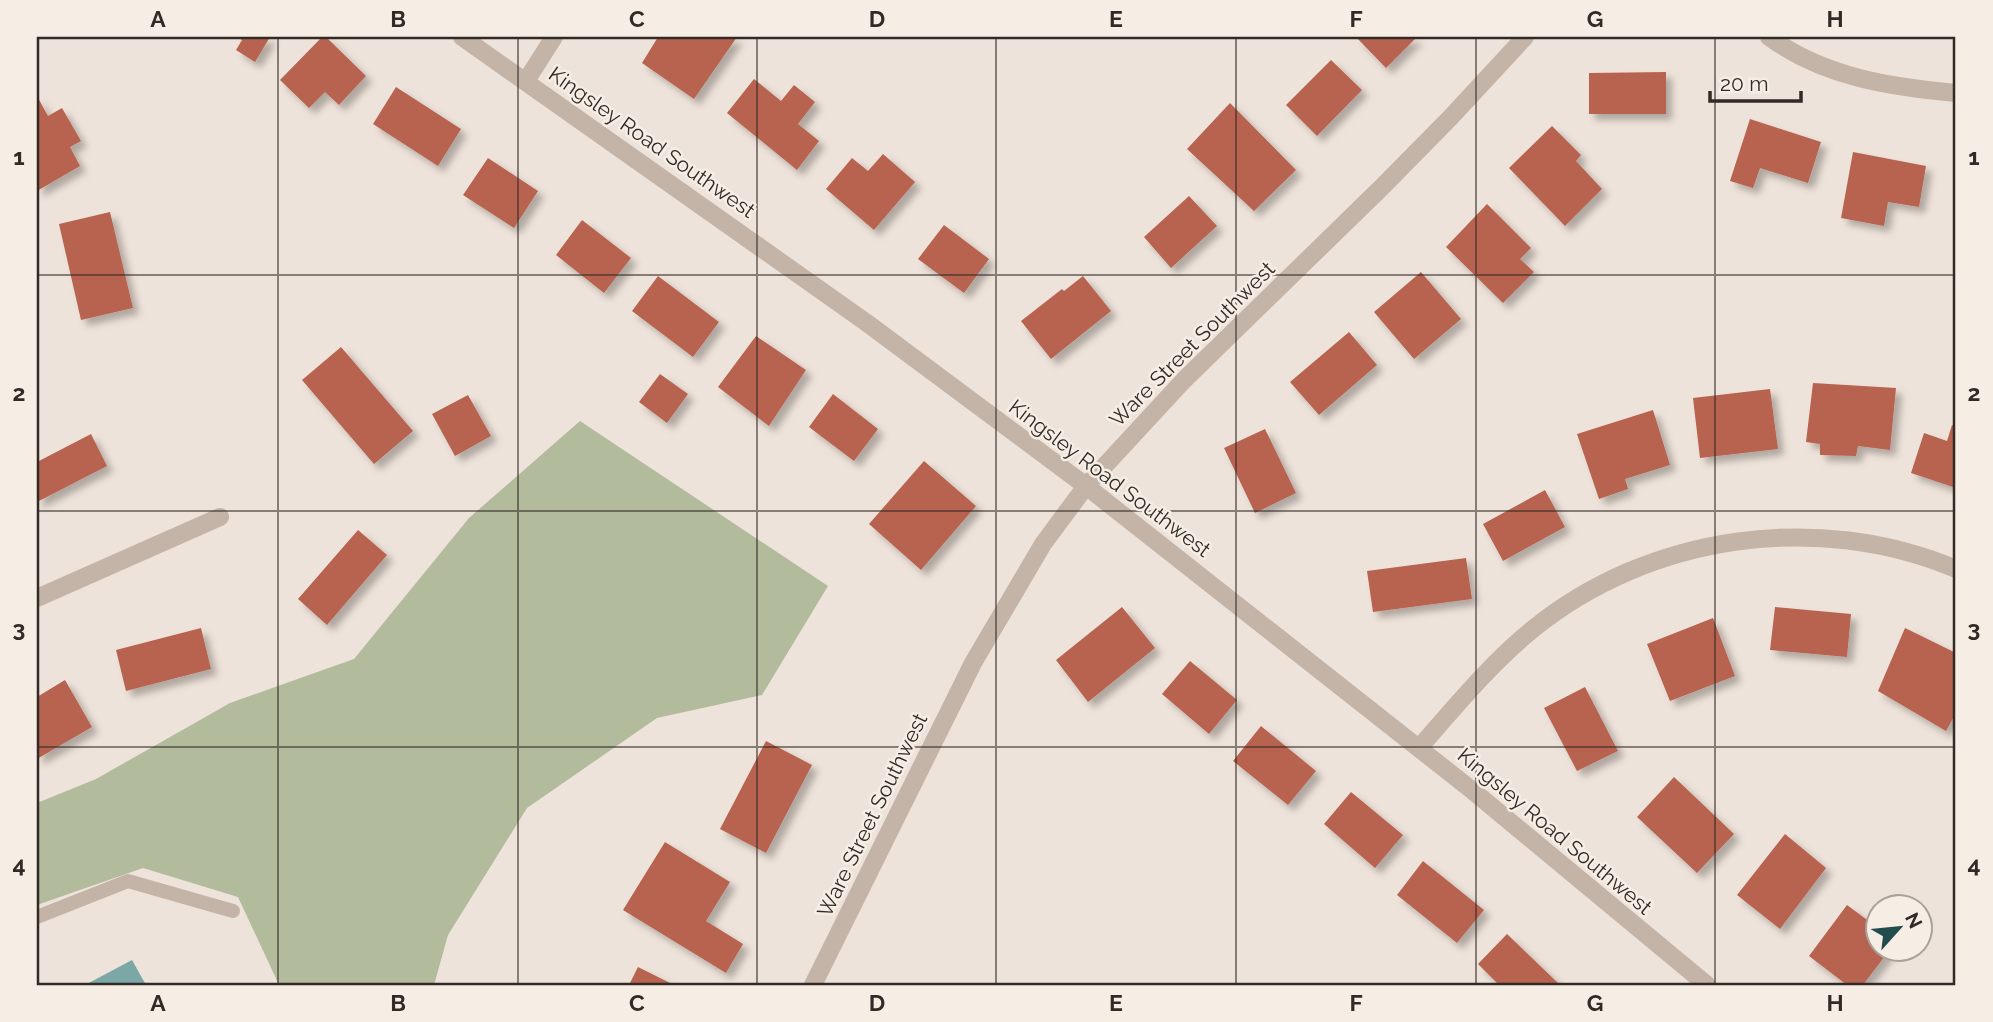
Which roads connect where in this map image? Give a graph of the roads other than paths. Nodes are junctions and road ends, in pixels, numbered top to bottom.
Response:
1 (462, 37) edge
2 (554, 37) edge
3 (1525, 37) edge
4 (1769, 37) edge
5 (526, 81) junction
6 (1956, 93) edge
7 (1086, 486) junction
8 (220, 517) dead end
9 (1956, 569) edge
10 (37, 598) edge
11 (1419, 748) junction
12 (233, 911) dead end
13 (37, 917) edge
14 (813, 985) edge
15 (1707, 985) edge

1 - 5 street, Kingsley Road Southwest
2 - 5 street
3 - 7 street, Ware Street Southwest
4 - 6 street
5 - 7 street, Kingsley Road Southwest
7 - 11 street, Kingsley Road Southwest
7 - 14 street, Ware Street Southwest
8 - 10 street
9 - 11 street
11 - 15 street, Kingsley Road Southwest
12 - 13 lane

